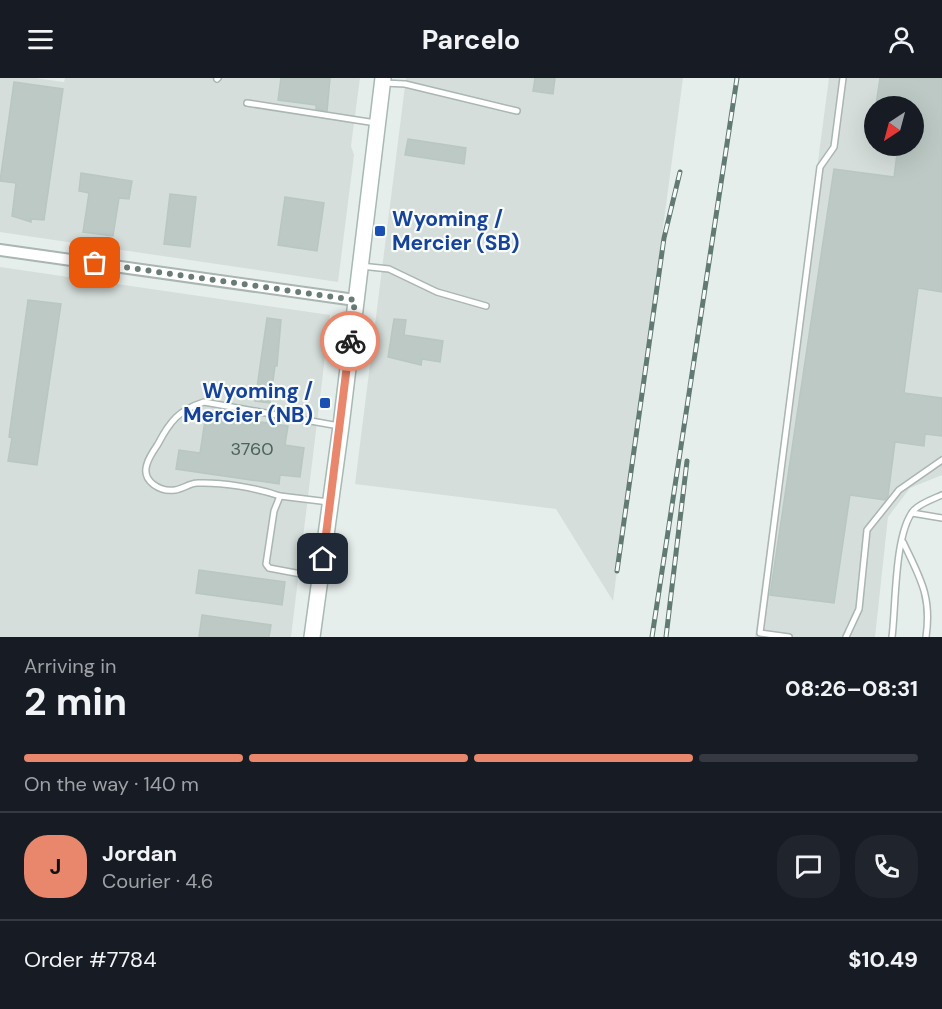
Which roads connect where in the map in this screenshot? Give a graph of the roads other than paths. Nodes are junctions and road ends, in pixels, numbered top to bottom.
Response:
1 (843, 78) edge
2 (382, 80) edge
3 (247, 103) dead end
4 (517, 111) dead end
5 (378, 123) junction
6 (0, 250) edge
7 (360, 266) junction
8 (355, 300) junction
9 (486, 306) dead end
10 (341, 426) junction
11 (942, 460) edge
12 (942, 495) edge
13 (280, 496) junction
14 (330, 502) junction
15 (912, 513) junction
16 (942, 518) edge
17 (903, 542) junction
18 (320, 578) junction
19 (312, 637) edge
20 (789, 637) edge
21 (846, 637) edge
22 (892, 637) edge
23 (926, 637) edge

1 - 20 lane
2 - 4 lane
2 - 5 main road
3 - 5 lane
5 - 7 main road
6 - 8 street
7 - 8 main road
7 - 9 lane
8 - 10 main road
10 - 13 lane
10 - 14 main road
11 - 21 lane
12 - 15 lane
13 - 14 lane
13 - 18 lane
14 - 18 main road
15 - 16 lane
15 - 17 lane
17 - 22 lane
17 - 23 lane
18 - 19 main road

